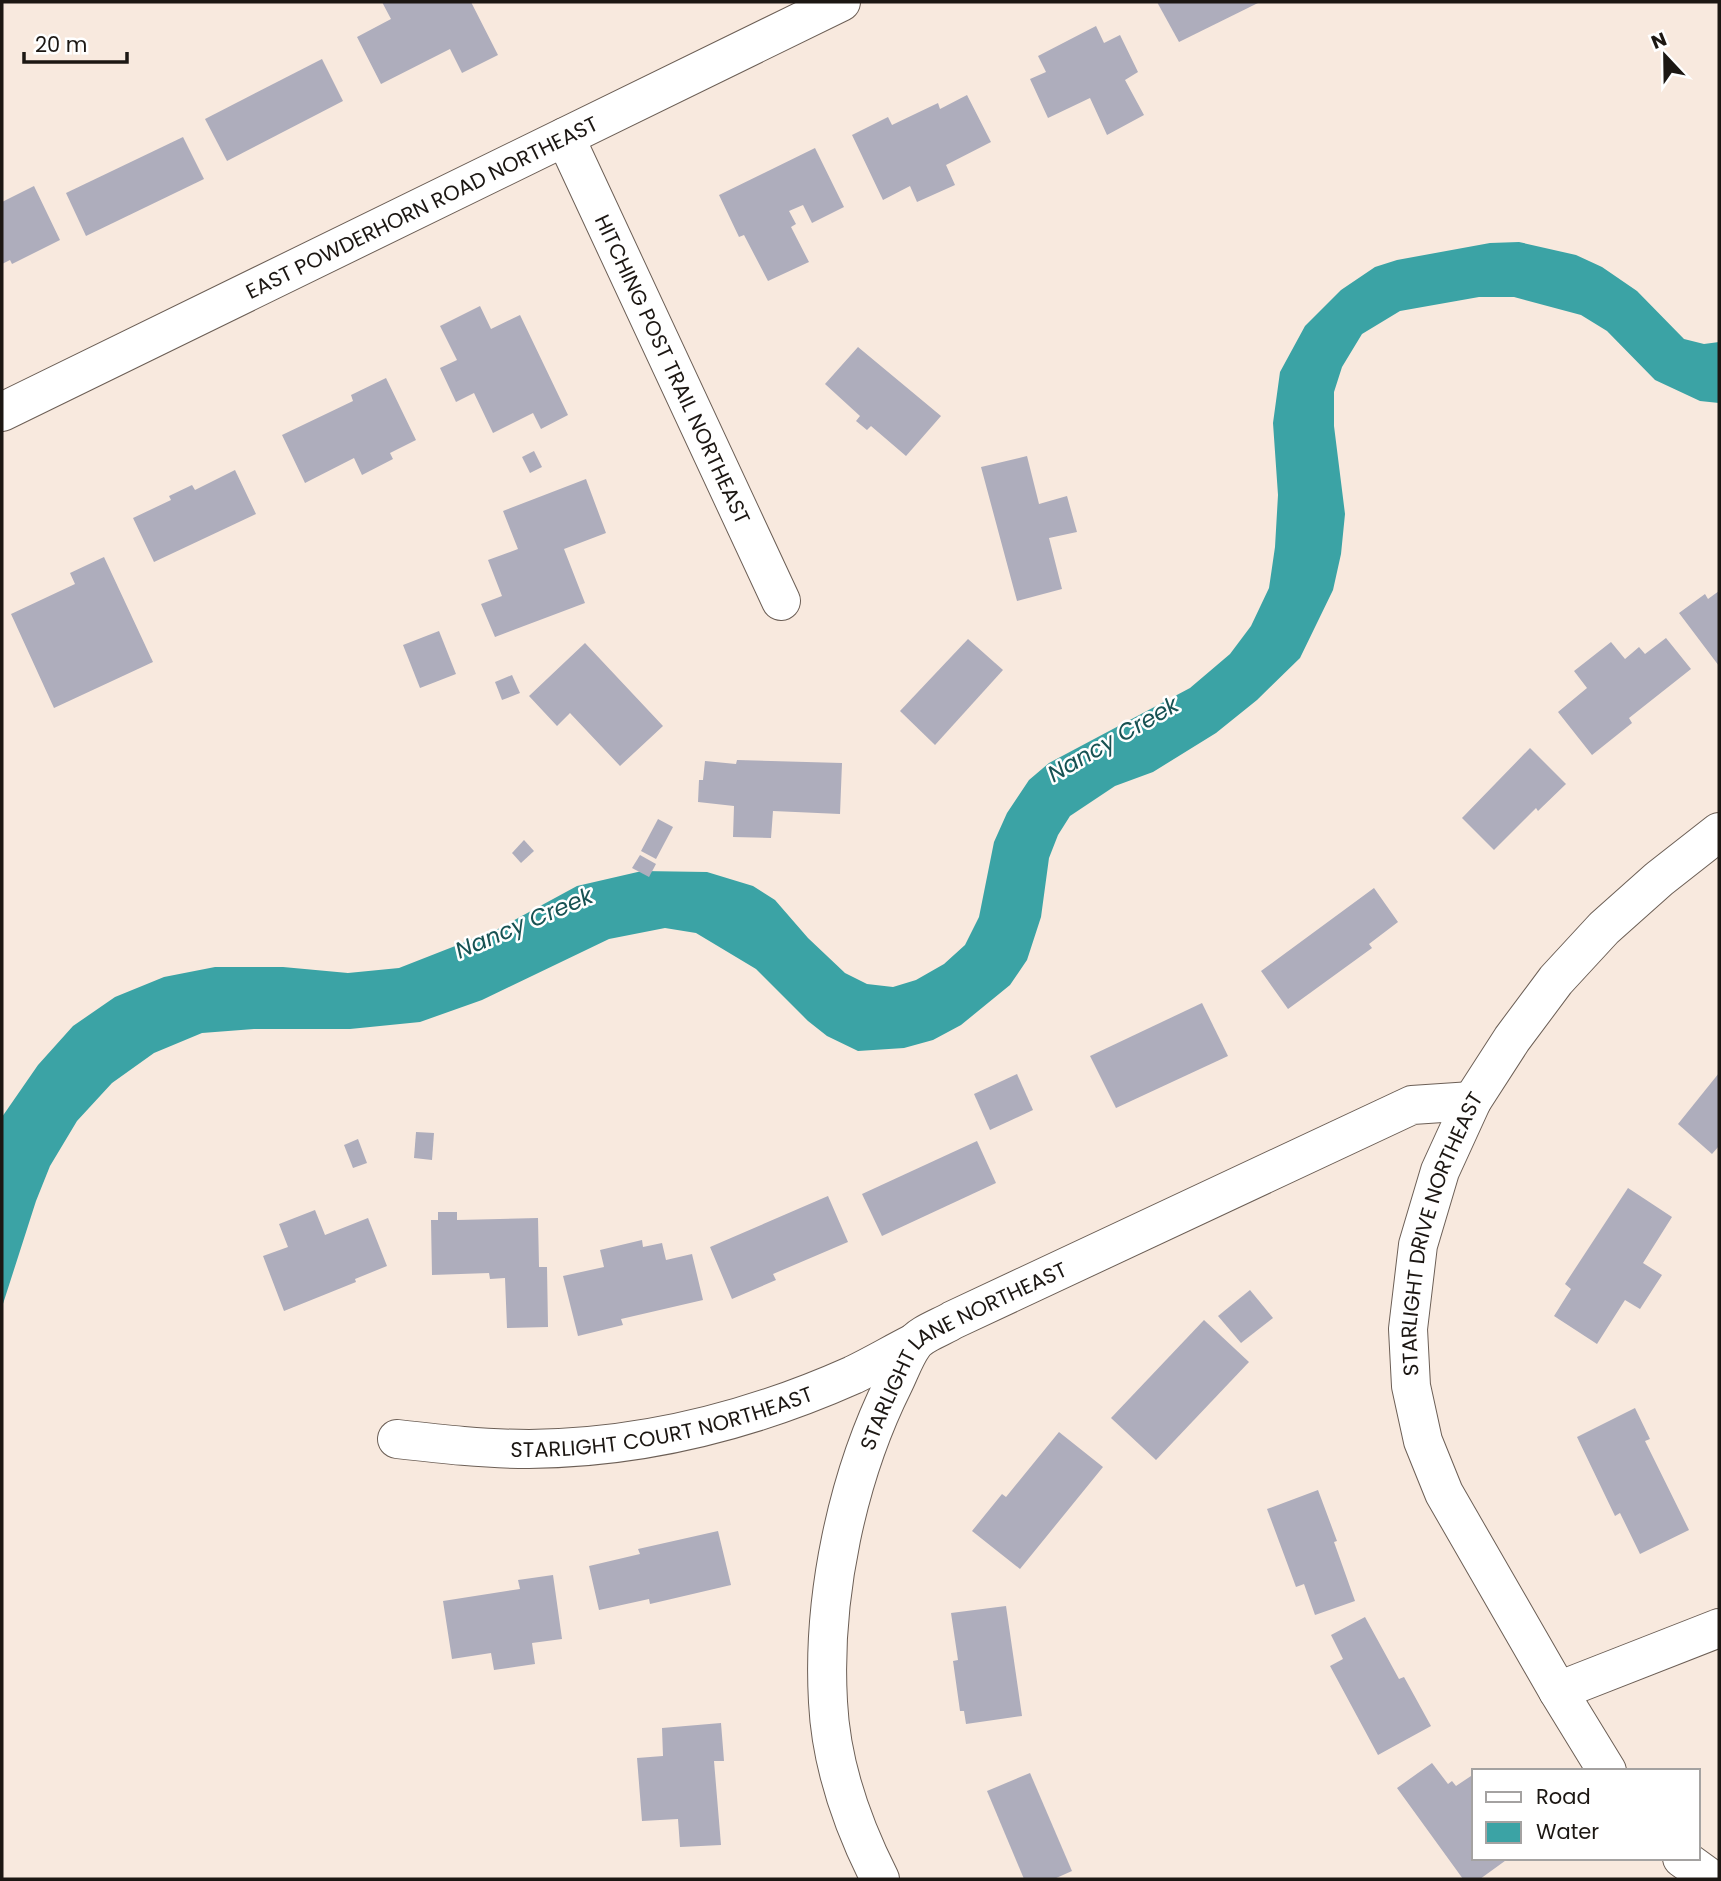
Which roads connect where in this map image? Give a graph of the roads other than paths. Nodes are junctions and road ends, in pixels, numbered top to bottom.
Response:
1 (819, 6) edge
2 (565, 137) junction
3 (2, 412) edge
4 (781, 601) dead end
5 (1719, 832) edge
6 (1472, 1101) junction
7 (914, 1343) junction
8 (397, 1439) dead end
9 (1719, 1628) edge
10 (1558, 1691) junction
11 (1606, 1769) edge
12 (1685, 1860) edge
13 (880, 1879) edge
14 (1711, 1879) edge

1 - 2 street, EAST POWDERHORN ROAD NORTHEAST
2 - 3 street, EAST POWDERHORN ROAD NORTHEAST
2 - 4 street, HITCHING POST TRAIL NORTHEAST
5 - 6 street, STARLIGHT DRIVE NORTHEAST
6 - 7 street, STARLIGHT LANE NORTHEAST
6 - 10 street, STARLIGHT DRIVE NORTHEAST
7 - 8 street, STARLIGHT COURT NORTHEAST
7 - 13 street, STARLIGHT LANE NORTHEAST
9 - 10 street
10 - 11 street, STARLIGHT DRIVE NORTHEAST
12 - 14 street

